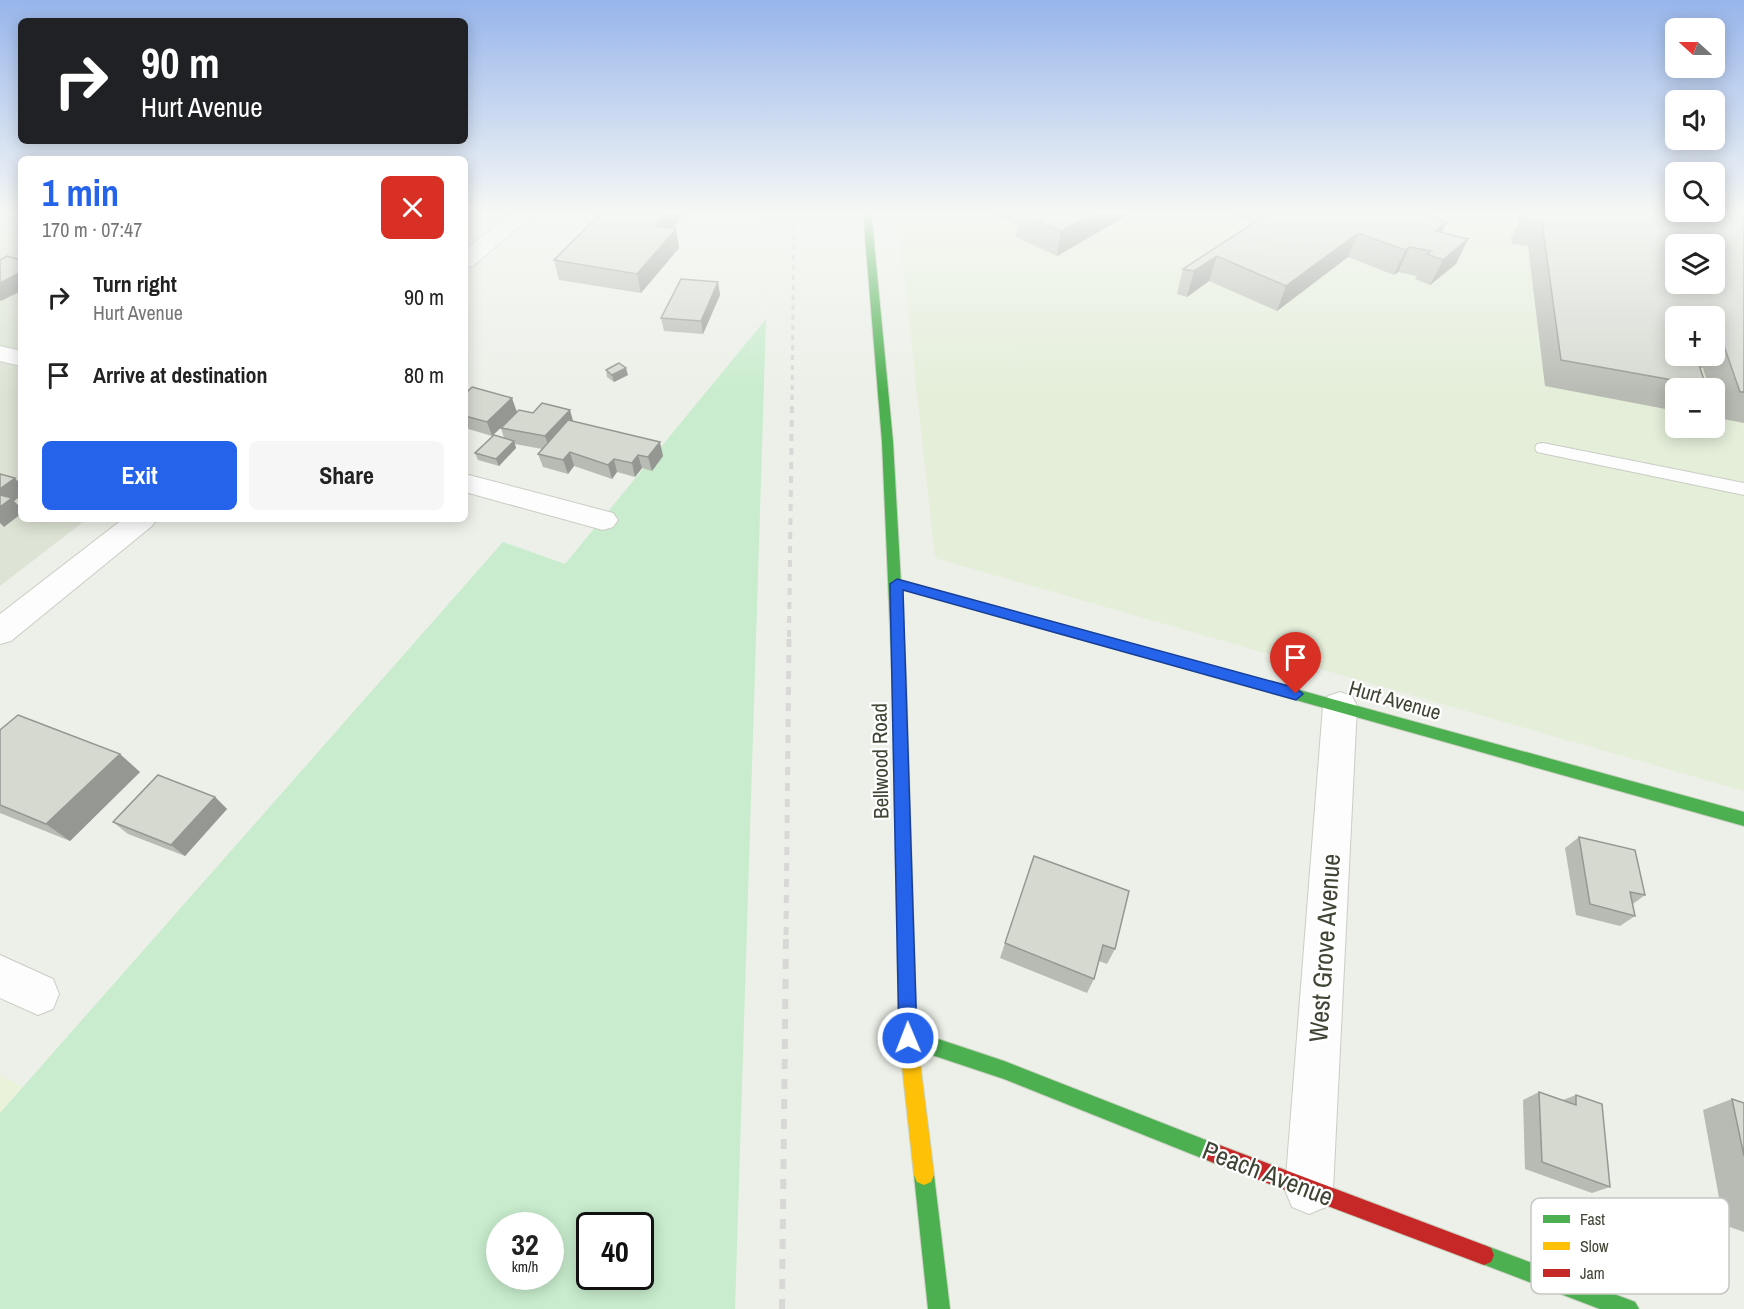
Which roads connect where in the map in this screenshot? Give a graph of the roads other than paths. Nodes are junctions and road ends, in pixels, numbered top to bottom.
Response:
1 (874, 272) edge
2 (0, 353) edge
3 (18, 358) edge
4 (1543, 448) dead end
5 (468, 484) edge
6 (1744, 489) edge
7 (603, 520) dead end
8 (138, 522) edge
9 (897, 584) junction
10 (0, 632) edge
11 (1340, 706) junction
12 (1744, 819) edge
13 (0, 976) edge
14 (38, 994) dead end
15 (908, 1038) junction
16 (1309, 1190) junction
17 (1531, 1273) edge
18 (1588, 1294) edge
19 (939, 1309) edge
20 (1628, 1309) edge

1 - 9 street, Bellwood Road
2 - 3 street
4 - 6 lane
5 - 7 street
8 - 10 street
9 - 11 street, Hurt Avenue
9 - 15 street, Bellwood Road
11 - 12 street, Hurt Avenue
11 - 16 street, West Grove Avenue
13 - 14 street
15 - 16 street, Peach Avenue
15 - 19 street, Bellwood Road
16 - 17 street, Peach Avenue
18 - 20 street, Peach Avenue

